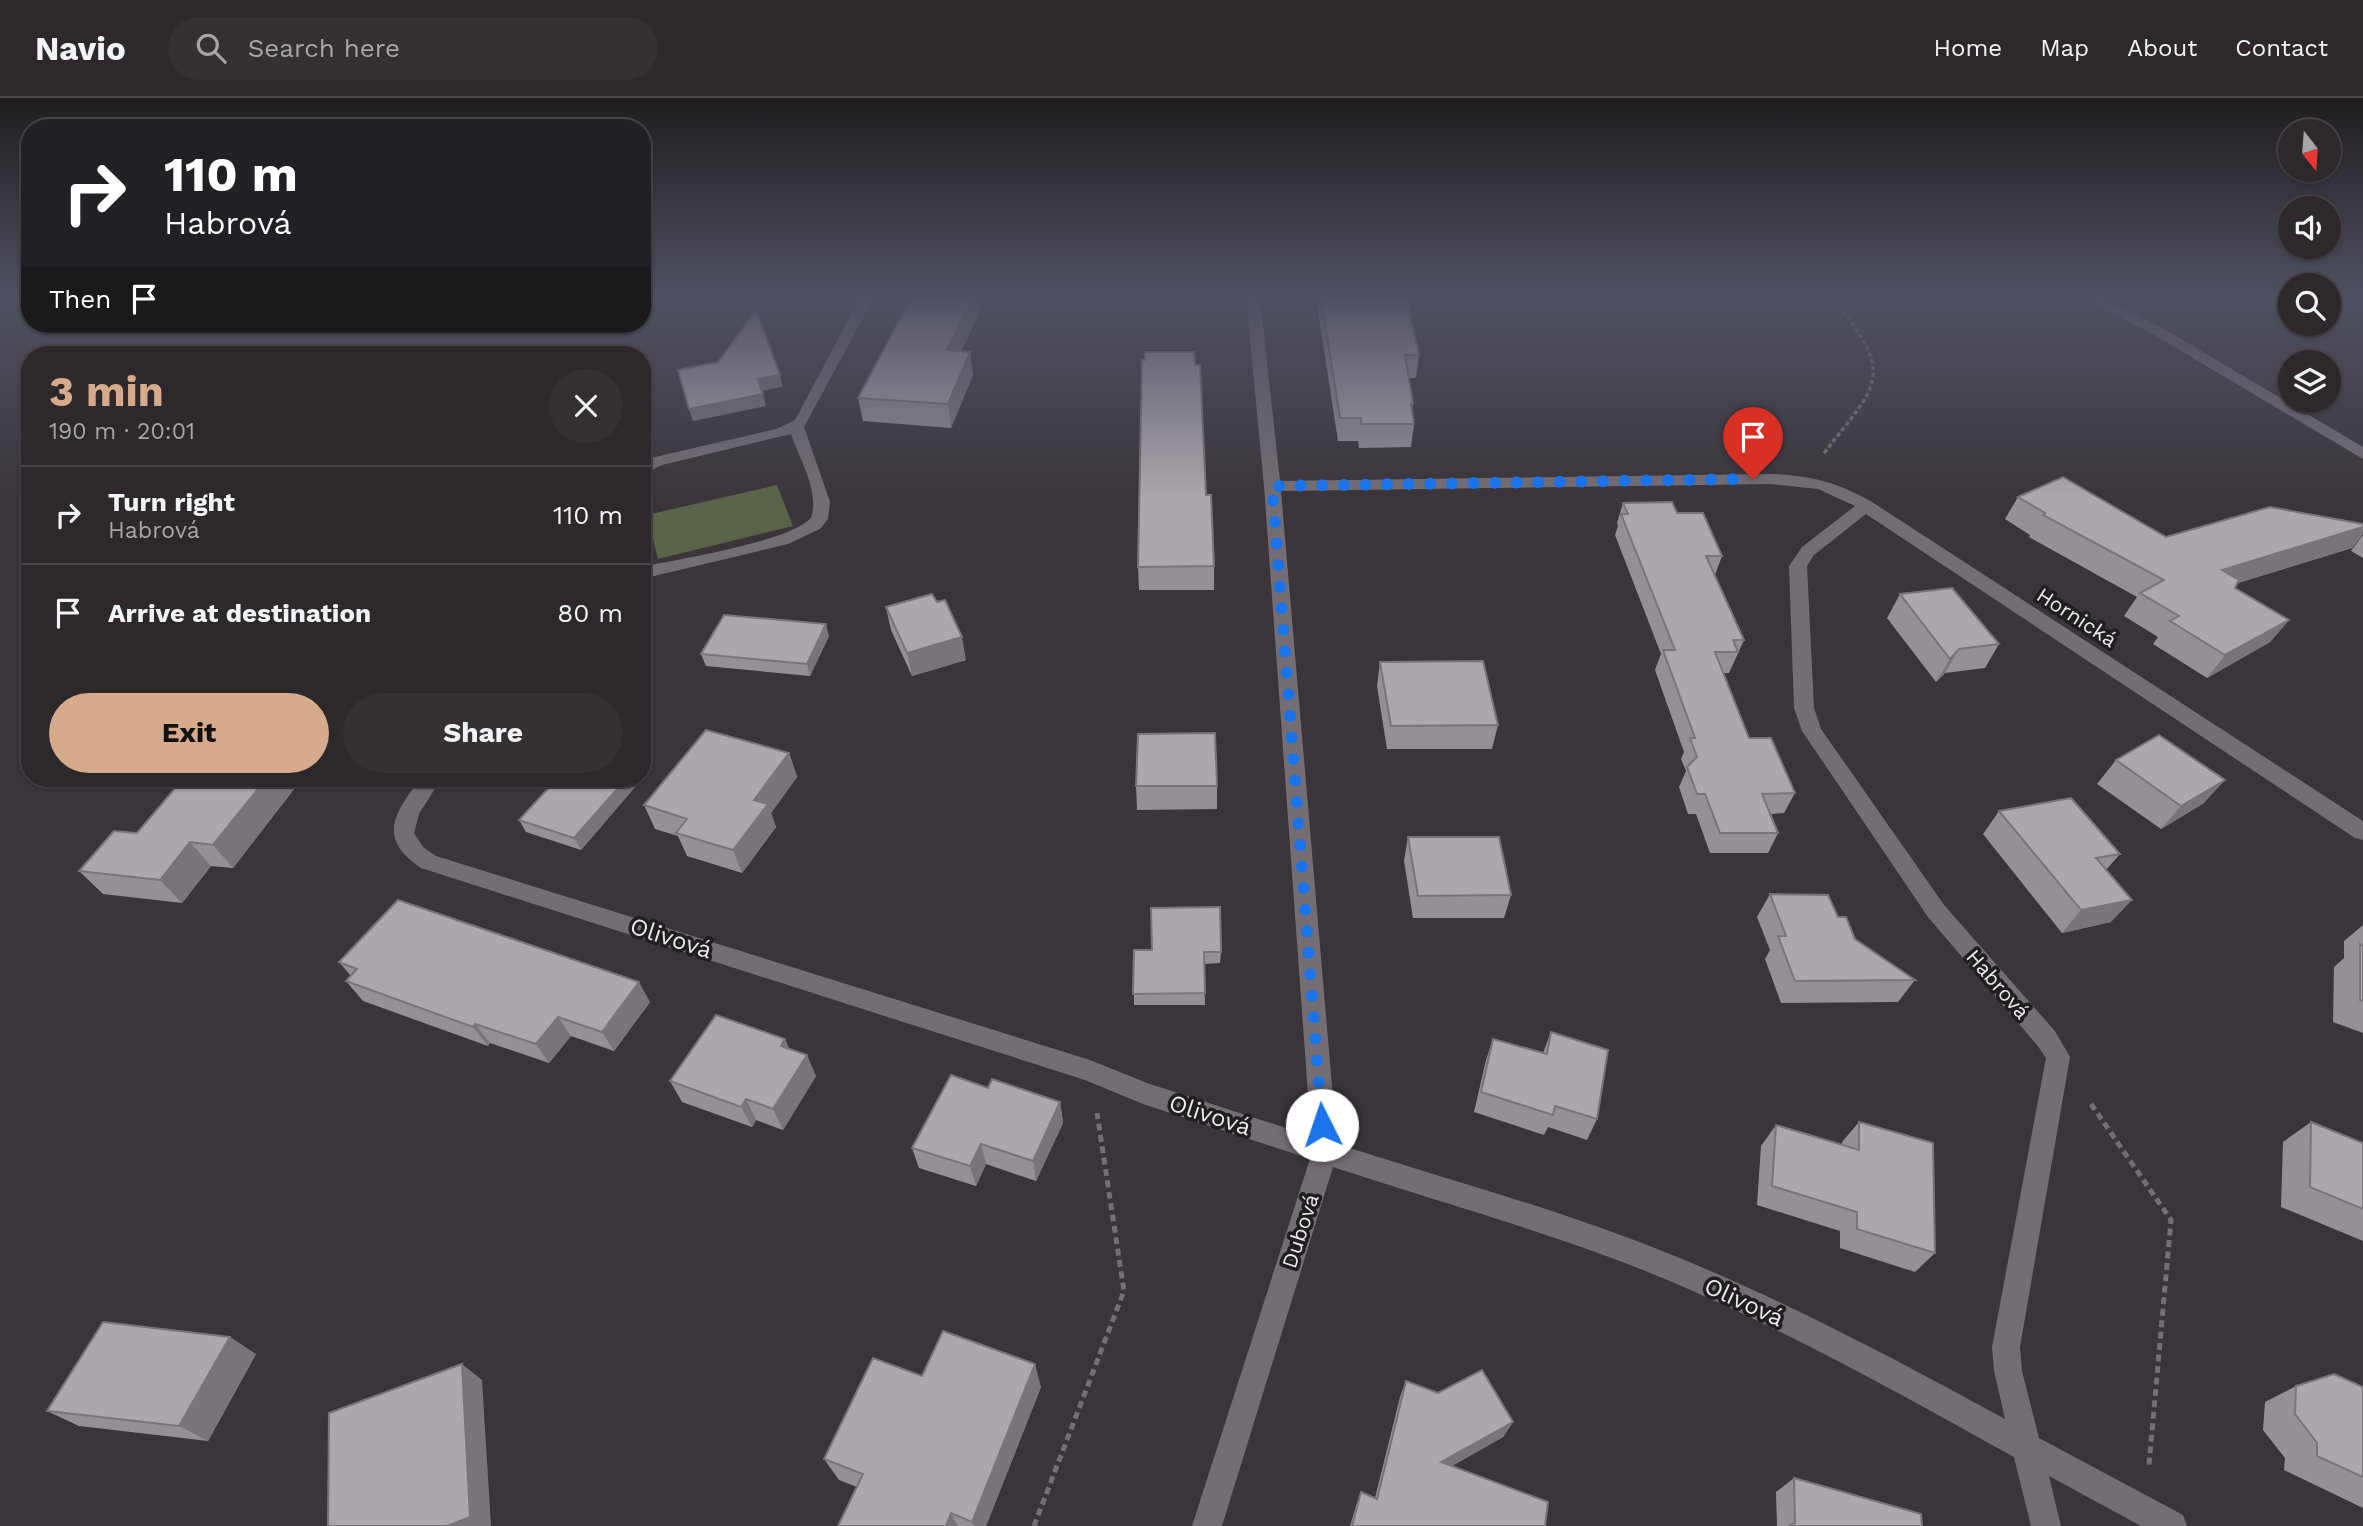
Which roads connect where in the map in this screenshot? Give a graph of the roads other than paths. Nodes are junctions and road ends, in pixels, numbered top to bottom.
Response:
1 (832, 365) edge
2 (1260, 365) edge
3 (2214, 365) edge
4 (796, 426) junction
5 (2363, 454) edge
6 (651, 466) edge
7 (1272, 486) junction
8 (1866, 506) junction
9 (651, 571) edge
10 (426, 787) edge
11 (2363, 832) edge
12 (1325, 1152) junction
13 (2029, 1450) junction
14 (1207, 1526) edge
15 (2046, 1526) edge
16 (2172, 1526) edge

1 - 4 street
2 - 7 street, Dubová
3 - 5 street
4 - 6 street
4 - 9 street
7 - 8 street, Hornická
7 - 12 street, Dubová
8 - 11 street, Hornická
8 - 13 street, Habrová
10 - 12 street, Olivová
12 - 13 street, Olivová
12 - 14 street, Dubová
13 - 15 street
13 - 16 street, Olivová

